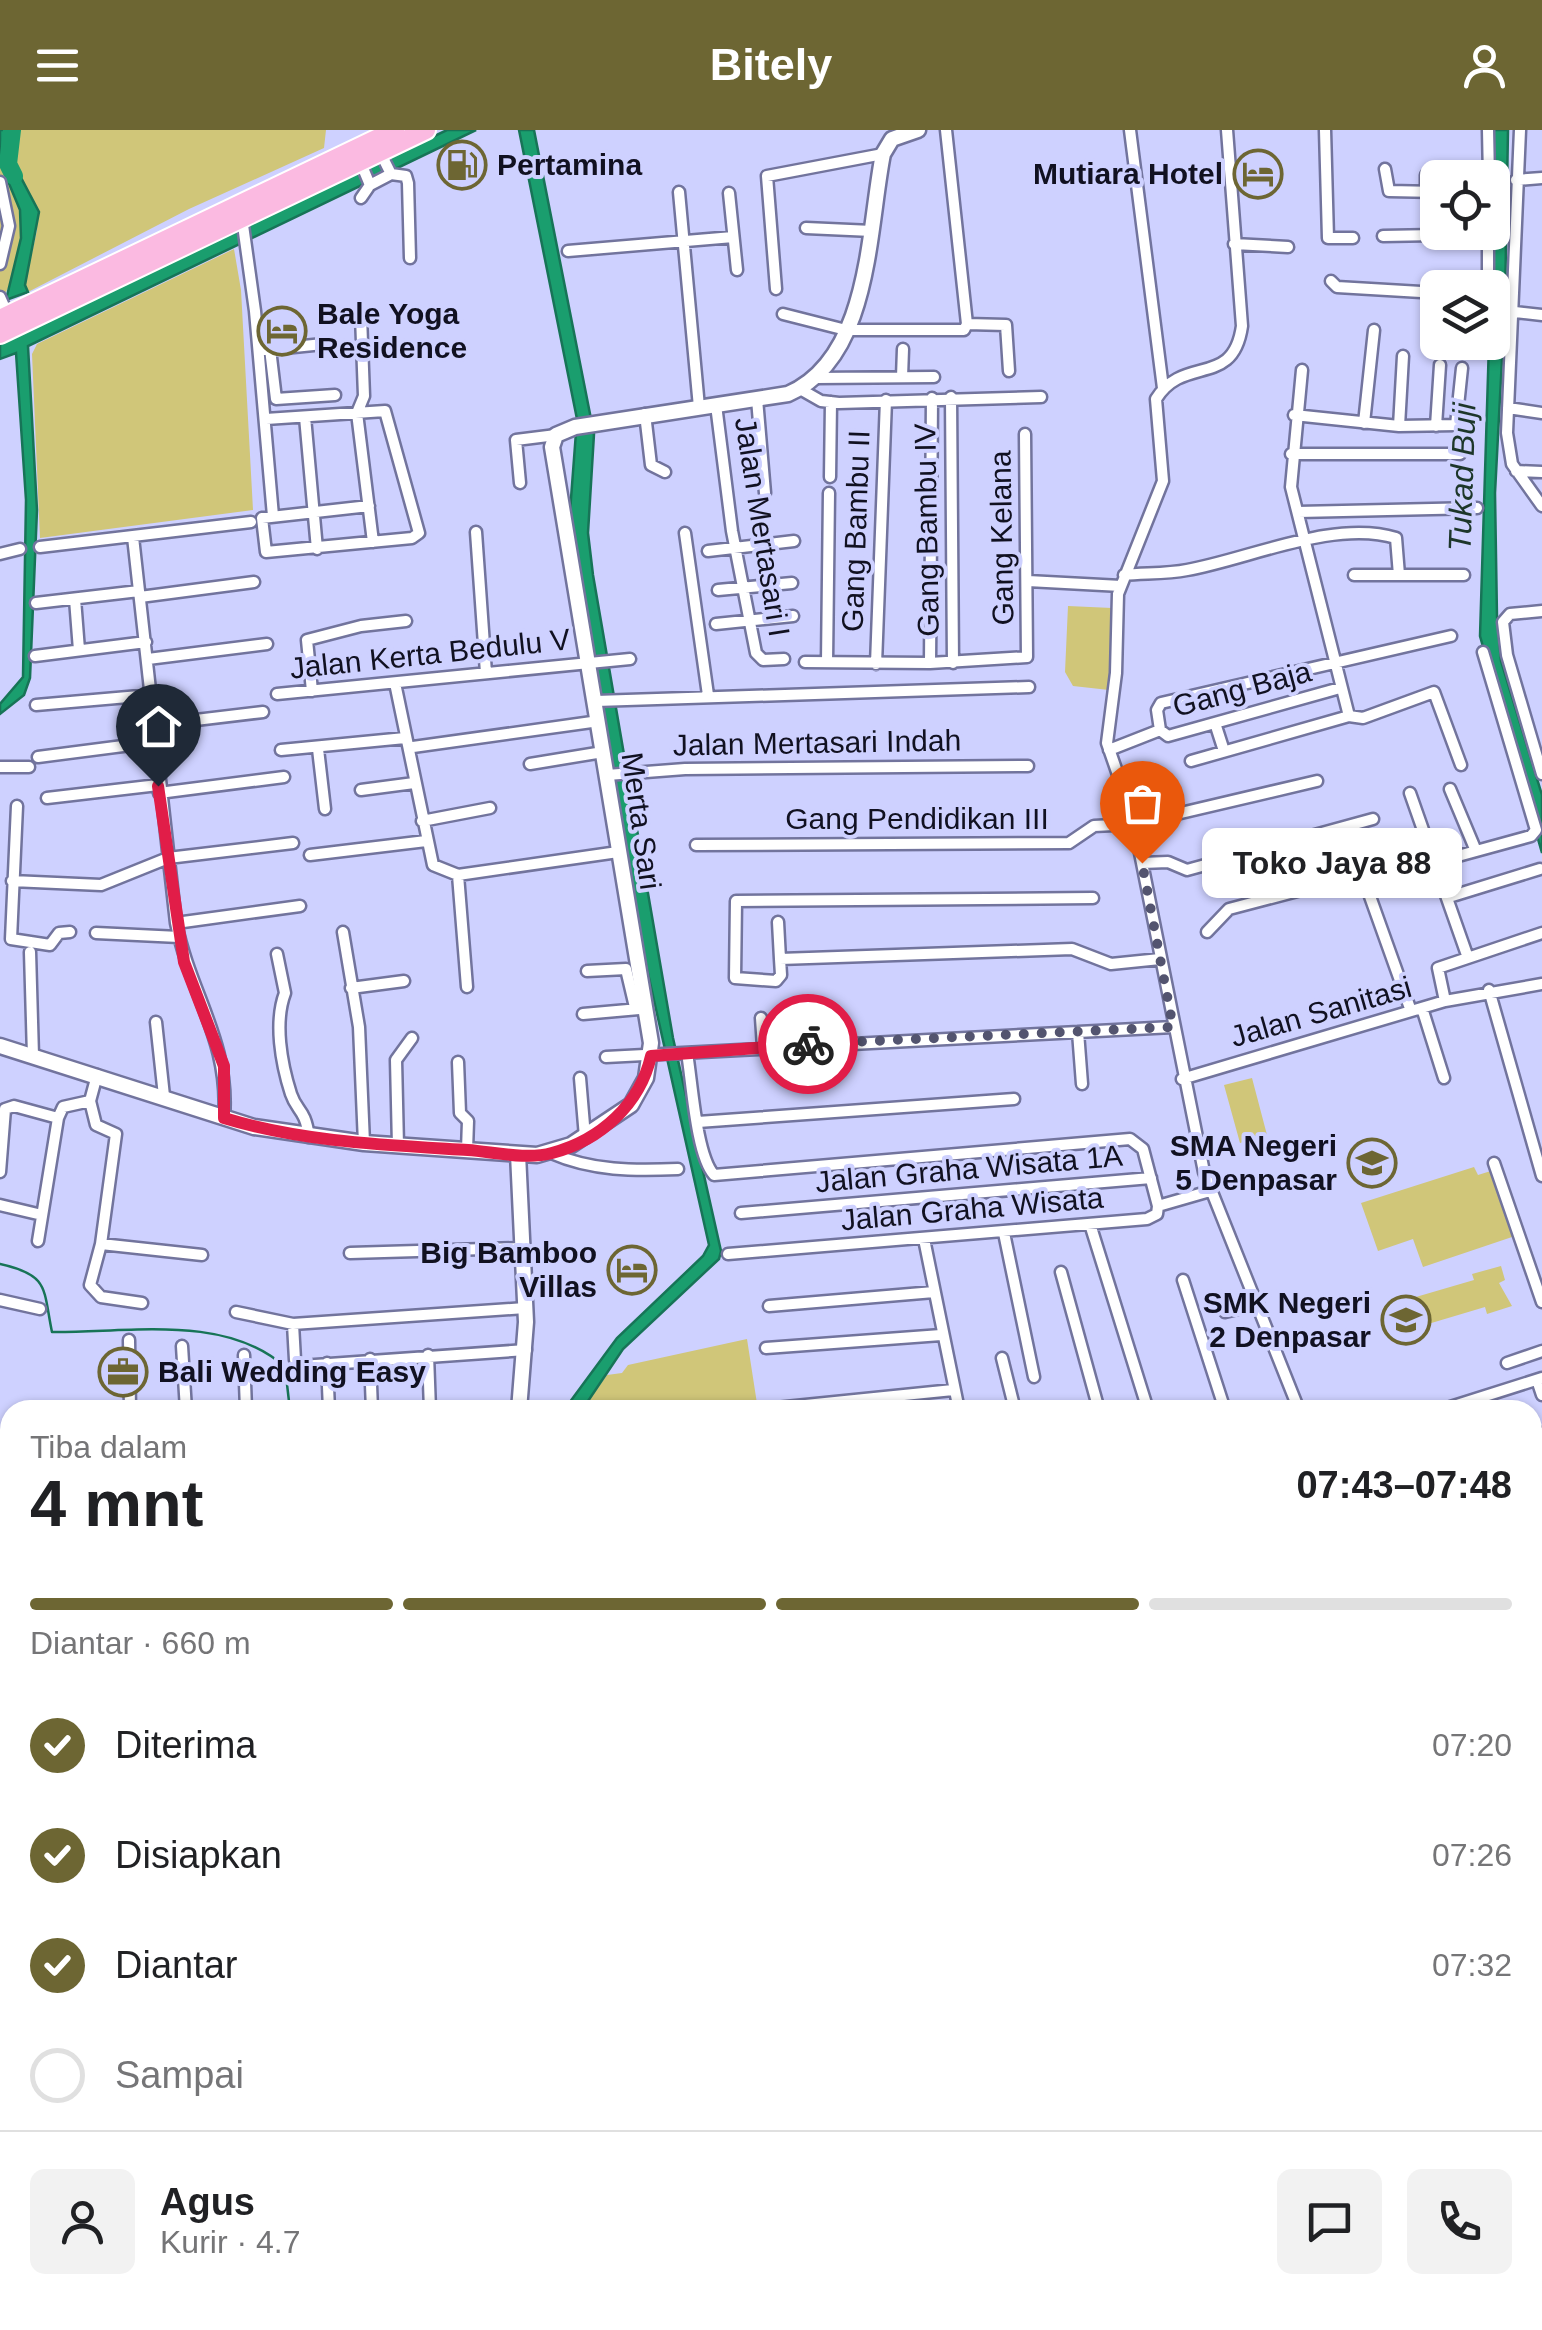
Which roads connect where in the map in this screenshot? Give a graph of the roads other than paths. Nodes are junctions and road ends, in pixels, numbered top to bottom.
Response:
1 (395, 130) edge
2 (426, 130) edge
3 (918, 130) edge
4 (946, 130) edge
5 (1130, 130) edge
6 (1227, 130) edge
7 (1325, 130) edge
8 (1488, 130) edge
9 (1520, 130) edge
10 (883, 154) junction
11 (382, 155) junction
12 (1489, 160) edge
13 (361, 163) junction
14 (1385, 168) dead end
15 (390, 172) junction
16 (1542, 178) edge
17 (1516, 180) junction
18 (0, 182) edge
19 (368, 182) junction
20 (1420, 191) edge
21 (679, 192) dead end
22 (729, 193) dead end
23 (361, 198) dead end
24 (243, 222) junction
25 (806, 228) dead end
26 (872, 231) junction
27 (1420, 235) edge
28 (1383, 236) dead end
29 (733, 238) junction
30 (1352, 238) dead end
31 (684, 242) junction
32 (1234, 244) junction
33 (1288, 247) dead end
34 (568, 251) dead end
35 (410, 258) dead end
36 (0, 264) edge
37 (737, 270) dead end
38 (1331, 281) dead end
39 (776, 290) dead end
40 (1420, 292) edge
41 (36, 309) junction
42 (1515, 312) junction
43 (783, 314) dead end
44 (1542, 314) edge
45 (361, 316) dead end
46 (5, 318) edge
47 (967, 324) junction
48 (846, 330) junction
49 (1374, 330) dead end
50 (324, 344) dead end
51 (902, 349) dead end
52 (264, 350) junction
53 (1402, 356) dead end
54 (1440, 365) dead end
55 (1462, 368) dead end
56 (1302, 370) dead end
57 (1010, 371) dead end
58 (902, 377) junction
59 (934, 377) dead end
60 (816, 378) junction
61 (1163, 388) junction
62 (800, 389) junction
63 (334, 395) dead end
64 (951, 397) junction
65 (1041, 397) dead end
66 (932, 398) junction
67 (757, 399) junction
68 (886, 400) junction
69 (831, 402) junction
70 (716, 405) junction
71 (699, 408) junction
72 (1508, 408) junction
73 (357, 413) junction
74 (1542, 413) edge
75 (645, 414) junction
76 (1294, 416) junction
77 (305, 417) junction
78 (266, 419) junction
79 (1364, 423) junction
80 (1399, 426) junction
81 (1436, 426) junction
82 (1024, 434) dead end
83 (556, 435) junction
84 (1291, 454) junction
85 (1460, 454) dead end
86 (1516, 470) junction
87 (665, 472) dead end
88 (1542, 472) edge
89 (830, 477) dead end
90 (520, 483) dead end
91 (829, 493) dead end
92 (765, 494) dead end
93 (369, 506) junction
94 (1542, 506) edge
95 (1477, 508) dead end
96 (1298, 512) junction
97 (312, 513) junction
98 (273, 516) junction
99 (251, 522) dead end
100 (476, 532) dead end
101 (685, 533) dead end
102 (132, 537) junction
103 (1302, 541) junction
104 (373, 542) junction
105 (794, 542) dead end
106 (40, 548) dead end
107 (20, 549) dead end
108 (316, 549) junction
109 (736, 549) junction
110 (708, 550) dead end
111 (0, 554) edge
112 (1354, 575) dead end
113 (1400, 575) junction
114 (1464, 575) dead end
115 (1122, 580) junction
116 (1028, 581) junction
117 (254, 582) dead end
118 (792, 582) dead end
119 (743, 586) junction
120 (718, 590) dead end
121 (139, 594) junction
122 (74, 599) junction
123 (36, 603) dead end
124 (1542, 611) edge
125 (793, 616) dead end
126 (406, 620) dead end
127 (750, 621) junction
128 (716, 624) dead end
129 (1450, 636) dead end
130 (146, 642) junction
131 (267, 644) dead end
132 (79, 650) junction
133 (1484, 652) dead end
134 (35, 656) dead end
135 (784, 658) dead end
136 (148, 659) junction
137 (630, 659) dead end
138 (1332, 660) junction
139 (805, 662) dead end
140 (827, 662) junction
141 (954, 662) junction
142 (590, 663) junction
143 (930, 663) junction
144 (876, 664) junction
145 (486, 674) junction
146 (395, 683) junction
147 (1030, 687) dead end
148 (1340, 688) junction
149 (312, 691) junction
150 (277, 694) dead end
151 (150, 695) junction
152 (708, 695) junction
153 (598, 701) junction
154 (36, 705) dead end
155 (263, 712) dead end
156 (1349, 716) junction
157 (599, 722) junction
158 (1215, 723) junction
159 (154, 725) junction
160 (1160, 730) junction
161 (154, 742) junction
162 (409, 743) junction
163 (318, 749) junction
164 (280, 750) dead end
165 (1109, 750) junction
166 (1224, 751) junction
167 (603, 752) junction
168 (38, 757) dead end
169 (1191, 761) dead end
170 (530, 764) dead end
171 (1461, 765) dead end
172 (1028, 766) dead end
173 (0, 767) edge
174 (29, 767) dead end
175 (609, 774) junction
176 (1542, 774) edge
177 (284, 777) dead end
178 (1317, 781) dead end
179 (414, 783) junction
180 (159, 789) junction
181 (1450, 789) dead end
182 (361, 790) dead end
183 (1410, 793) dead end
184 (47, 798) dead end
185 (17, 806) dead end
186 (490, 808) dead end
187 (325, 809) dead end
188 (1373, 819) dead end
189 (422, 820) junction
190 (1134, 824) junction
191 (1233, 841) dead end
192 (426, 842) junction
193 (293, 843) dead end
194 (696, 846) dead end
195 (1476, 851) junction
196 (618, 852) junction
197 (310, 855) dead end
198 (168, 858) junction
199 (1237, 858) junction
200 (1436, 862) junction
201 (1142, 863) junction
202 (1540, 869) dead end
203 (458, 875) junction
204 (12, 882) junction
205 (1248, 886) dead end
206 (1449, 897) junction
207 (1093, 898) dead end
208 (300, 906) dead end
209 (5, 911) edge
210 (778, 922) dead end
211 (176, 924) junction
212 (70, 932) dead end
213 (96, 932) dead end
214 (343, 932) dead end
215 (1207, 932) dead end
216 (1542, 933) edge
217 (179, 937) junction
218 (30, 952) dead end
219 (276, 954) dead end
220 (1467, 955) junction
221 (780, 959) junction
222 (1160, 959) junction
223 (587, 972) dead end
224 (404, 981) dead end
225 (1542, 984) edge
226 (466, 987) dead end
227 (351, 988) junction
228 (1489, 990) junction
229 (1445, 1002) junction
230 (640, 1009) junction
231 (1416, 1010) junction
232 (583, 1014) dead end
233 (761, 1018) dead end
234 (156, 1022) dead end
235 (1173, 1027) junction
236 (1078, 1032) junction
237 (412, 1038) dead end
238 (0, 1046) edge
239 (763, 1047) junction
240 (166, 1052) dead end
241 (684, 1053) junction
242 (656, 1055) junction
243 (33, 1056) junction
244 (606, 1057) dead end
245 (458, 1062) dead end
246 (97, 1075) junction
247 (580, 1078) dead end
248 (1444, 1078) dead end
249 (1182, 1079) junction
250 (1082, 1084) dead end
251 (167, 1097) junction
252 (1014, 1099) dead end
253 (90, 1101) junction
254 (58, 1118) junction
255 (224, 1118) junction
256 (698, 1122) junction
257 (309, 1136) junction
258 (585, 1137) junction
259 (364, 1143) junction
260 (398, 1146) junction
261 (467, 1150) junction
262 (518, 1154) junction
263 (551, 1154) junction
264 (1494, 1163) dead end
265 (678, 1169) dead end
266 (0, 1172) edge
267 (1542, 1176) edge
268 (1151, 1178) junction
269 (1210, 1191) junction
270 (0, 1205) edge
271 (1158, 1206) junction
272 (741, 1212) dead end
273 (42, 1215) junction
274 (1090, 1224) junction
275 (1004, 1233) junction
276 (924, 1239) junction
277 (38, 1241) dead end
278 (101, 1244) junction
279 (521, 1248) junction
280 (350, 1253) dead end
281 (728, 1254) dead end
282 (202, 1255) dead end
283 (1061, 1272) dead end
284 (1183, 1280) dead end
285 (934, 1292) junction
286 (0, 1300) edge
287 (1542, 1302) edge
288 (142, 1303) dead end
289 (1258, 1304) junction
290 (769, 1306) dead end
291 (40, 1308) dead end
292 (525, 1308) junction
293 (236, 1312) dead end
294 (1224, 1312) dead end
295 (293, 1324) junction
296 (941, 1335) junction
297 (129, 1340) dead end
298 (182, 1346) dead end
299 (766, 1348) dead end
300 (526, 1350) junction
301 (1542, 1351) edge
302 (244, 1355) dead end
303 (428, 1355) junction
304 (1002, 1358) dead end
305 (370, 1359) junction
306 (327, 1362) junction
307 (1508, 1363) dead end
308 (1034, 1377) dead end
309 (1540, 1379) edge
310 (953, 1390) junction
311 (1542, 1395) edge
312 (130, 1400) edge
313 (185, 1400) edge
314 (246, 1400) edge
315 (328, 1400) edge
316 (372, 1400) edge
317 (430, 1400) edge
318 (520, 1400) edge
319 (855, 1400) edge
320 (956, 1400) edge
321 (1012, 1400) edge
322 (1095, 1400) edge
323 (1145, 1400) edge
324 (1221, 1400) edge
325 (1295, 1400) edge
326 (1472, 1400) edge

1 - 41 highway
2 - 11 highway
3 - 10 street
4 - 47 street
5 - 61 street
6 - 32 street
7 - 30 street
8 - 12 street
9 - 17 street
10 - 26 street
10 - 39 street
11 - 13 highway
11 - 15 street
13 - 19 street
13 - 24 highway
14 - 20 street
15 - 19 street
15 - 35 street
16 - 17 street
17 - 42 street
18 - 36 street
19 - 23 street
21 - 31 street
22 - 29 street
24 - 41 highway
24 - 52 street
25 - 26 street
26 - 48 street
27 - 28 street
29 - 31 street
29 - 37 street
31 - 34 street
31 - 71 street
32 - 33 street
32 - 61 street
38 - 40 street
41 - 46 highway
42 - 44 street
42 - 72 street
43 - 48 street
45 - 73 street
47 - 48 street
47 - 57 street
48 - 60 street
49 - 79 street
50 - 52 street
51 - 58 street
52 - 63 street
52 - 78 street
53 - 80 street
54 - 81 street
55 - 81 street
56 - 76 street
58 - 59 street
58 - 60 street
60 - 62 street
61 - 115 street
62 - 67 street
62 - 69 street
64 - 65 street
64 - 66 street
64 - 141 street, Gang Bambu IV
66 - 68 street
66 - 143 street
67 - 70 street
67 - 92 street
68 - 69 street
68 - 144 street, Gang Bambu II
69 - 89 street
70 - 71 street
70 - 109 street, Jalan Mertasari I
71 - 75 street
72 - 74 street
72 - 86 street
73 - 77 street
73 - 93 street
73 - 104 street
75 - 83 street
75 - 87 street
76 - 79 street
76 - 84 street
77 - 78 street
77 - 97 street
78 - 98 street
79 - 80 street
80 - 81 street
82 - 116 street, Gang Kelana
83 - 90 street
83 - 142 street, Merta Sari
84 - 85 street
84 - 96 street
86 - 88 street
86 - 94 street
91 - 140 street
93 - 97 street
93 - 104 street
95 - 96 street
96 - 103 street
97 - 98 street
97 - 108 street
98 - 108 street
99 - 102 street
100 - 145 street
101 - 152 street
102 - 106 street
102 - 121 street
103 - 113 street
103 - 115 street
103 - 138 street
104 - 108 street
105 - 109 street
107 - 111 street
109 - 110 street
109 - 119 street, Jalan Mertasari I
112 - 113 street
113 - 114 street
115 - 116 street
115 - 165 street
116 - 141 street, Gang Kelana
117 - 121 street
118 - 119 street
119 - 120 street
119 - 127 street, Jalan Mertasari I
121 - 122 street
121 - 130 street
122 - 123 street
122 - 132 street
124 - 176 street
125 - 127 street
126 - 149 street
127 - 128 street
127 - 135 street, Jalan Mertasari I
129 - 138 street
130 - 132 street
130 - 136 street
131 - 136 street
132 - 134 street
133 - 195 street
136 - 151 street
137 - 142 street, Jalan Kerta Bedulu V
138 - 148 street
138 - 160 street, Gang Baja
139 - 140 street, Gang Kelana
140 - 144 street, Gang Kelana
141 - 143 street, Gang Kelana
142 - 145 street, Jalan Kerta Bedulu V
142 - 153 street, Merta Sari
143 - 144 street, Gang Kelana
145 - 146 street, Jalan Kerta Bedulu V
146 - 149 street, Jalan Kerta Bedulu V
146 - 162 street
147 - 152 street
148 - 156 street
148 - 158 street, Gang Baja
149 - 150 street, Jalan Kerta Bedulu V
151 - 154 street
151 - 159 street
152 - 153 street
153 - 157 street, Merta Sari
155 - 159 street
156 - 166 street
156 - 171 street
157 - 162 street
157 - 167 street, Merta Sari
158 - 160 street, Gang Baja
158 - 166 street
159 - 161 street
160 - 165 street, Gang Baja
161 - 168 street
161 - 180 street
162 - 163 street
162 - 179 street
163 - 164 street
163 - 187 street
165 - 190 street
166 - 169 street
167 - 170 street
167 - 175 street, Merta Sari
172 - 175 street, Jalan Mertasari Indah
173 - 174 street
175 - 196 street, Merta Sari
177 - 180 street
178 - 190 street, Gang Pendidikan III
179 - 182 street
179 - 189 street
180 - 184 street
180 - 198 street
181 - 195 street
183 - 200 street
185 - 204 street
186 - 189 street
188 - 199 street
189 - 192 street
190 - 194 street, Gang Pendidikan III
190 - 201 street
191 - 199 street
192 - 197 street
192 - 203 street
193 - 198 street
195 - 200 street
196 - 203 street
196 - 230 street, Merta Sari
198 - 204 street
198 - 211 street
199 - 201 street
199 - 205 street
200 - 206 street
201 - 222 street
202 - 206 street
203 - 226 street
204 - 209 street
206 - 220 street
207 - 221 street
208 - 211 street
209 - 212 street
210 - 221 street
211 - 217 street
213 - 217 street
214 - 227 street
215 - 231 street
216 - 220 street
217 - 255 street
218 - 243 street
219 - 257 street
220 - 229 street
221 - 222 street
222 - 235 street
223 - 230 street
224 - 227 street
225 - 228 street, Jalan Sanitasi
227 - 259 street
228 - 229 street, Jalan Sanitasi
228 - 267 street
229 - 231 street, Jalan Sanitasi
230 - 232 street
230 - 242 street, Merta Sari
231 - 248 street
231 - 249 street, Jalan Sanitasi
233 - 239 street
234 - 251 street
235 - 236 street
235 - 249 street
236 - 239 street
236 - 250 street
237 - 260 street
238 - 243 street, Merta Sari
239 - 241 street
240 - 251 street
241 - 242 street
241 - 256 street
242 - 244 street
242 - 258 street, Merta Sari
243 - 246 street, Merta Sari
245 - 261 street
246 - 251 street, Merta Sari
246 - 253 street
247 - 258 street
249 - 269 street
251 - 255 street, Merta Sari
252 - 256 street
253 - 254 street
253 - 278 street
254 - 266 street
254 - 273 street
255 - 257 street, Merta Sari
256 - 268 street
257 - 259 street, Merta Sari
258 - 263 street, Merta Sari
259 - 260 street, Merta Sari
260 - 261 street, Merta Sari
261 - 262 street, Merta Sari
262 - 263 street, Merta Sari
262 - 279 street
263 - 265 street
264 - 287 street
268 - 271 street
268 - 272 street, Jalan Graha Wisata 1A
269 - 271 street, Jalan Graha Wisata
269 - 289 street
270 - 273 street
271 - 274 street, Jalan Graha Wisata
273 - 277 street
274 - 275 street, Jalan Graha Wisata
274 - 323 street
275 - 276 street, Jalan Graha Wisata
275 - 308 street
276 - 281 street, Jalan Graha Wisata
276 - 285 street
278 - 282 street
278 - 288 street
279 - 280 street
279 - 292 street
283 - 322 street
284 - 324 street
285 - 290 street
285 - 296 street
286 - 291 street
289 - 294 street
289 - 325 street
292 - 295 street
292 - 300 street
293 - 295 street
295 - 306 street
296 - 299 street
296 - 310 street
297 - 312 street
298 - 313 street
300 - 303 street
300 - 318 street
301 - 307 street
302 - 314 street
303 - 305 street
303 - 317 street
304 - 321 street
305 - 306 street
305 - 316 street
306 - 315 street
309 - 311 street
309 - 326 street
310 - 319 street
310 - 320 street

